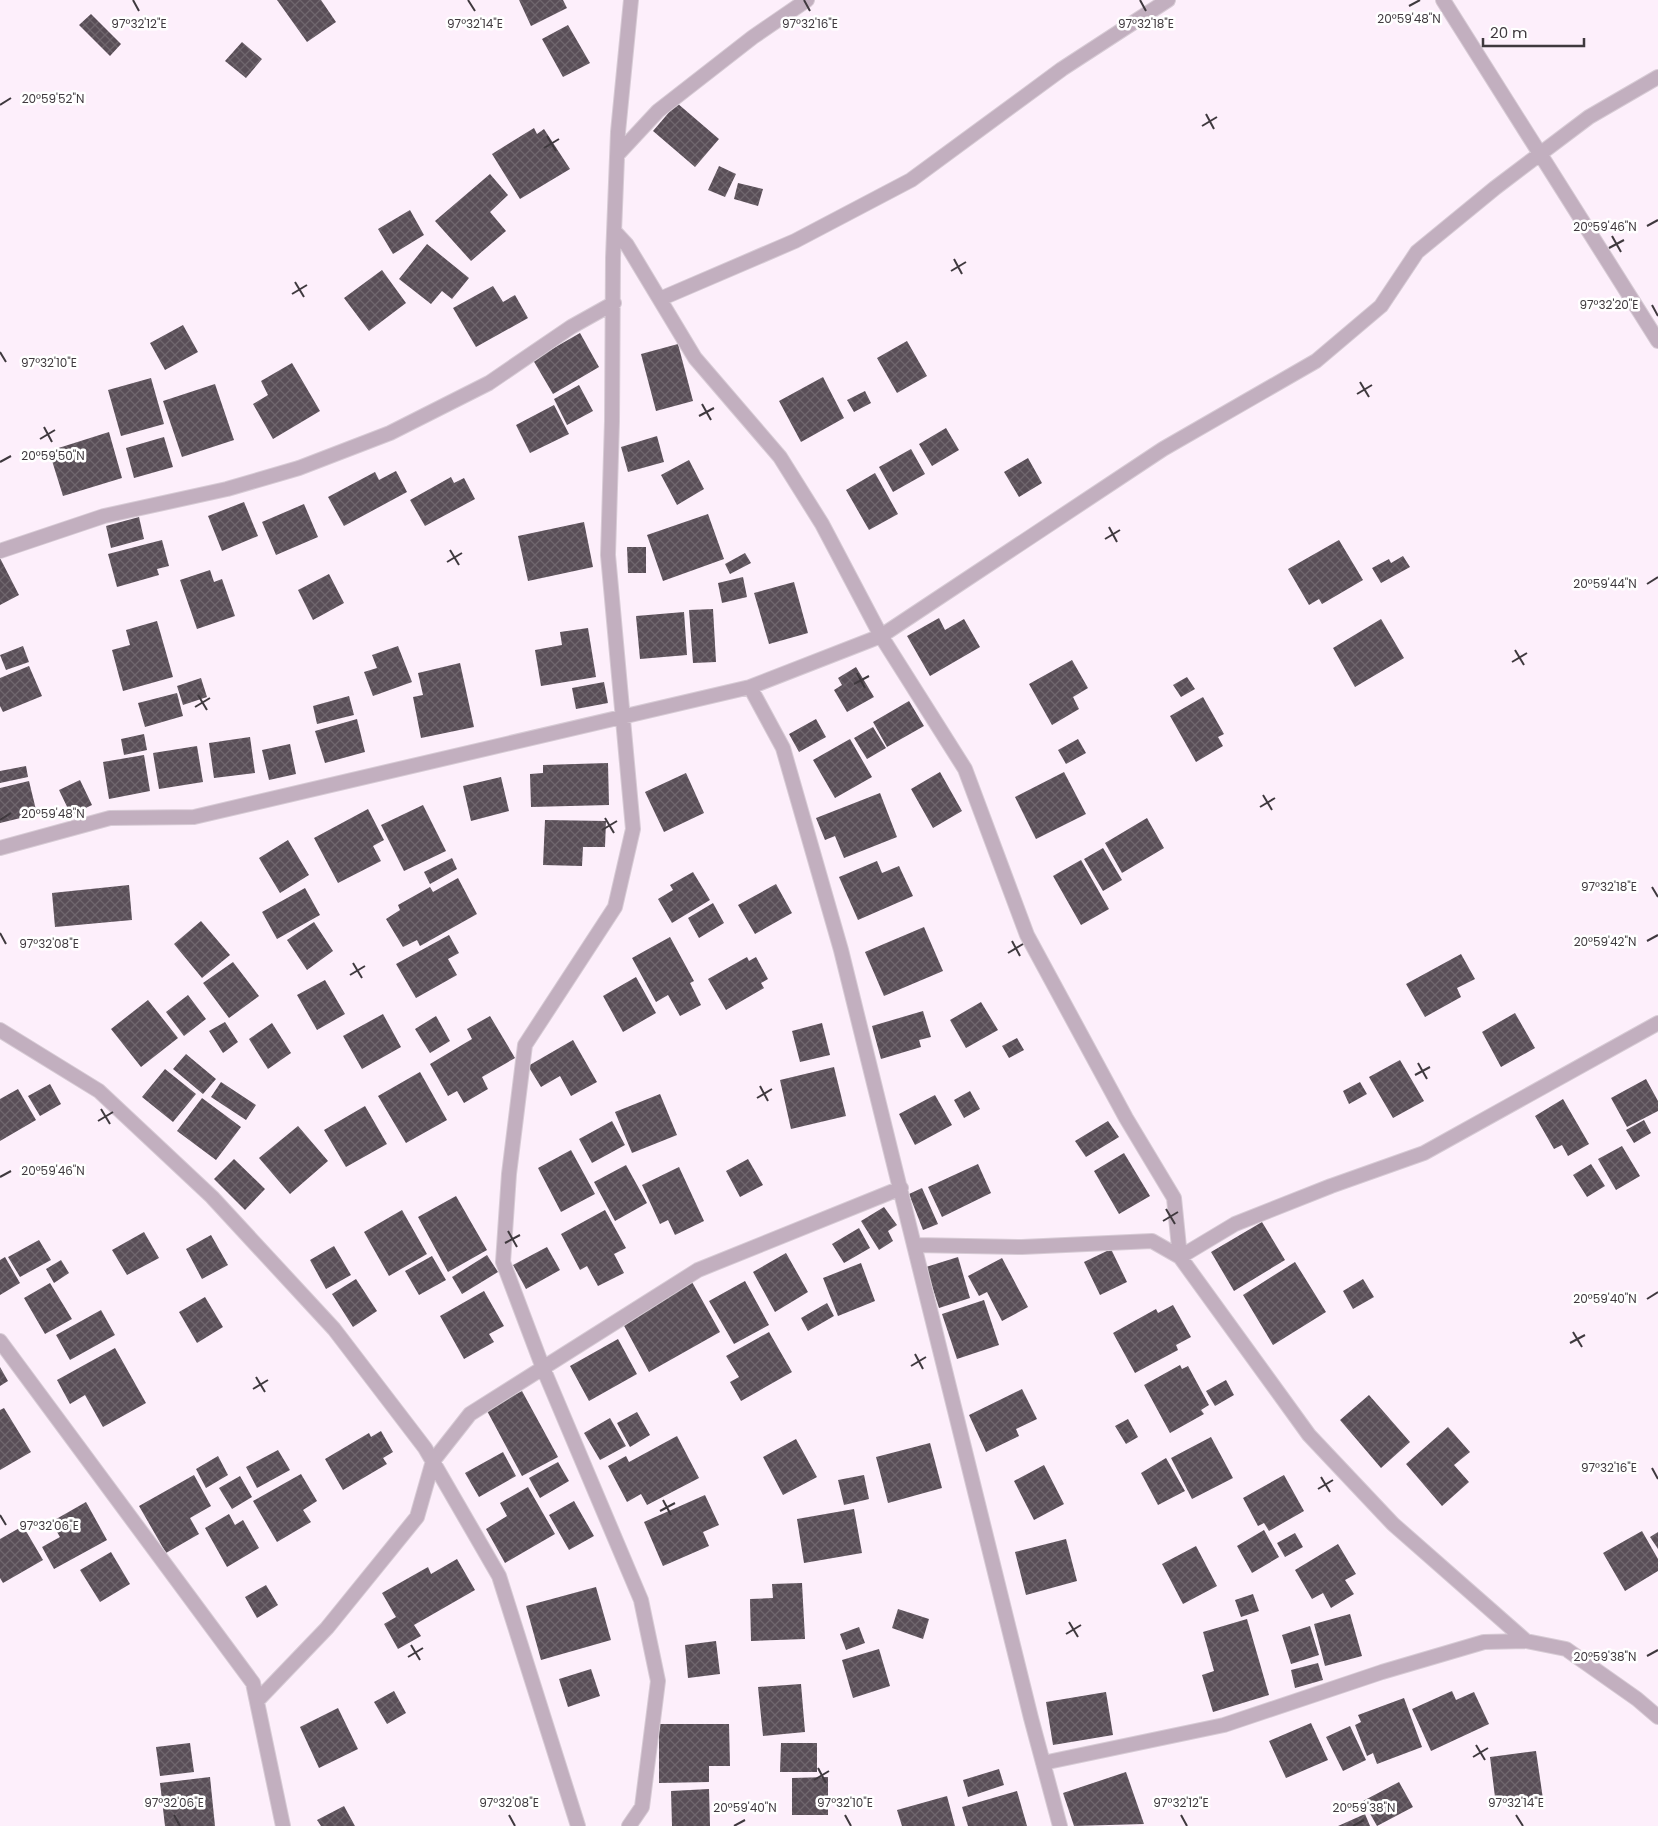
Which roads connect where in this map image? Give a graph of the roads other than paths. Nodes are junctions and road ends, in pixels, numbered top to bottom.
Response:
1 (631, 0) edge
2 (807, 0) edge
3 (1168, 0) edge
4 (1443, 0) edge
5 (1658, 77) edge
6 (618, 154) junction
7 (1540, 155) junction
8 (615, 232) junction
9 (660, 300) junction
10 (614, 303) junction
11 (1658, 340) edge
12 (0, 551) edge
13 (881, 636) junction
14 (750, 687) junction
15 (622, 718) junction
16 (0, 848) edge
17 (1658, 1023) edge
18 (0, 1030) edge
19 (901, 1188) junction
20 (915, 1245) junction
21 (1180, 1257) junction
22 (0, 1341) edge
23 (542, 1368) junction
24 (433, 1461) junction
25 (1526, 1641) junction
26 (257, 1701) junction
27 (1658, 1717) edge
28 (1043, 1763) junction
29 (283, 1826) edge
30 (578, 1826) edge
31 (629, 1826) edge
32 (1060, 1826) edge

1 - 6 street
2 - 6 street
3 - 9 street
4 - 7 street
5 - 7 street
6 - 8 street
7 - 11 street
7 - 13 street
8 - 9 street
8 - 10 street
9 - 13 street
10 - 12 street
10 - 15 street
13 - 14 street
13 - 21 street
14 - 15 street
14 - 19 street
15 - 16 street
15 - 23 street
17 - 21 street
18 - 24 street
19 - 20 street
19 - 23 street
20 - 21 street
20 - 28 street
21 - 25 street
22 - 26 street
23 - 24 street
23 - 31 street
24 - 26 street
24 - 30 street
25 - 27 street
25 - 28 street
26 - 29 street
28 - 32 street

